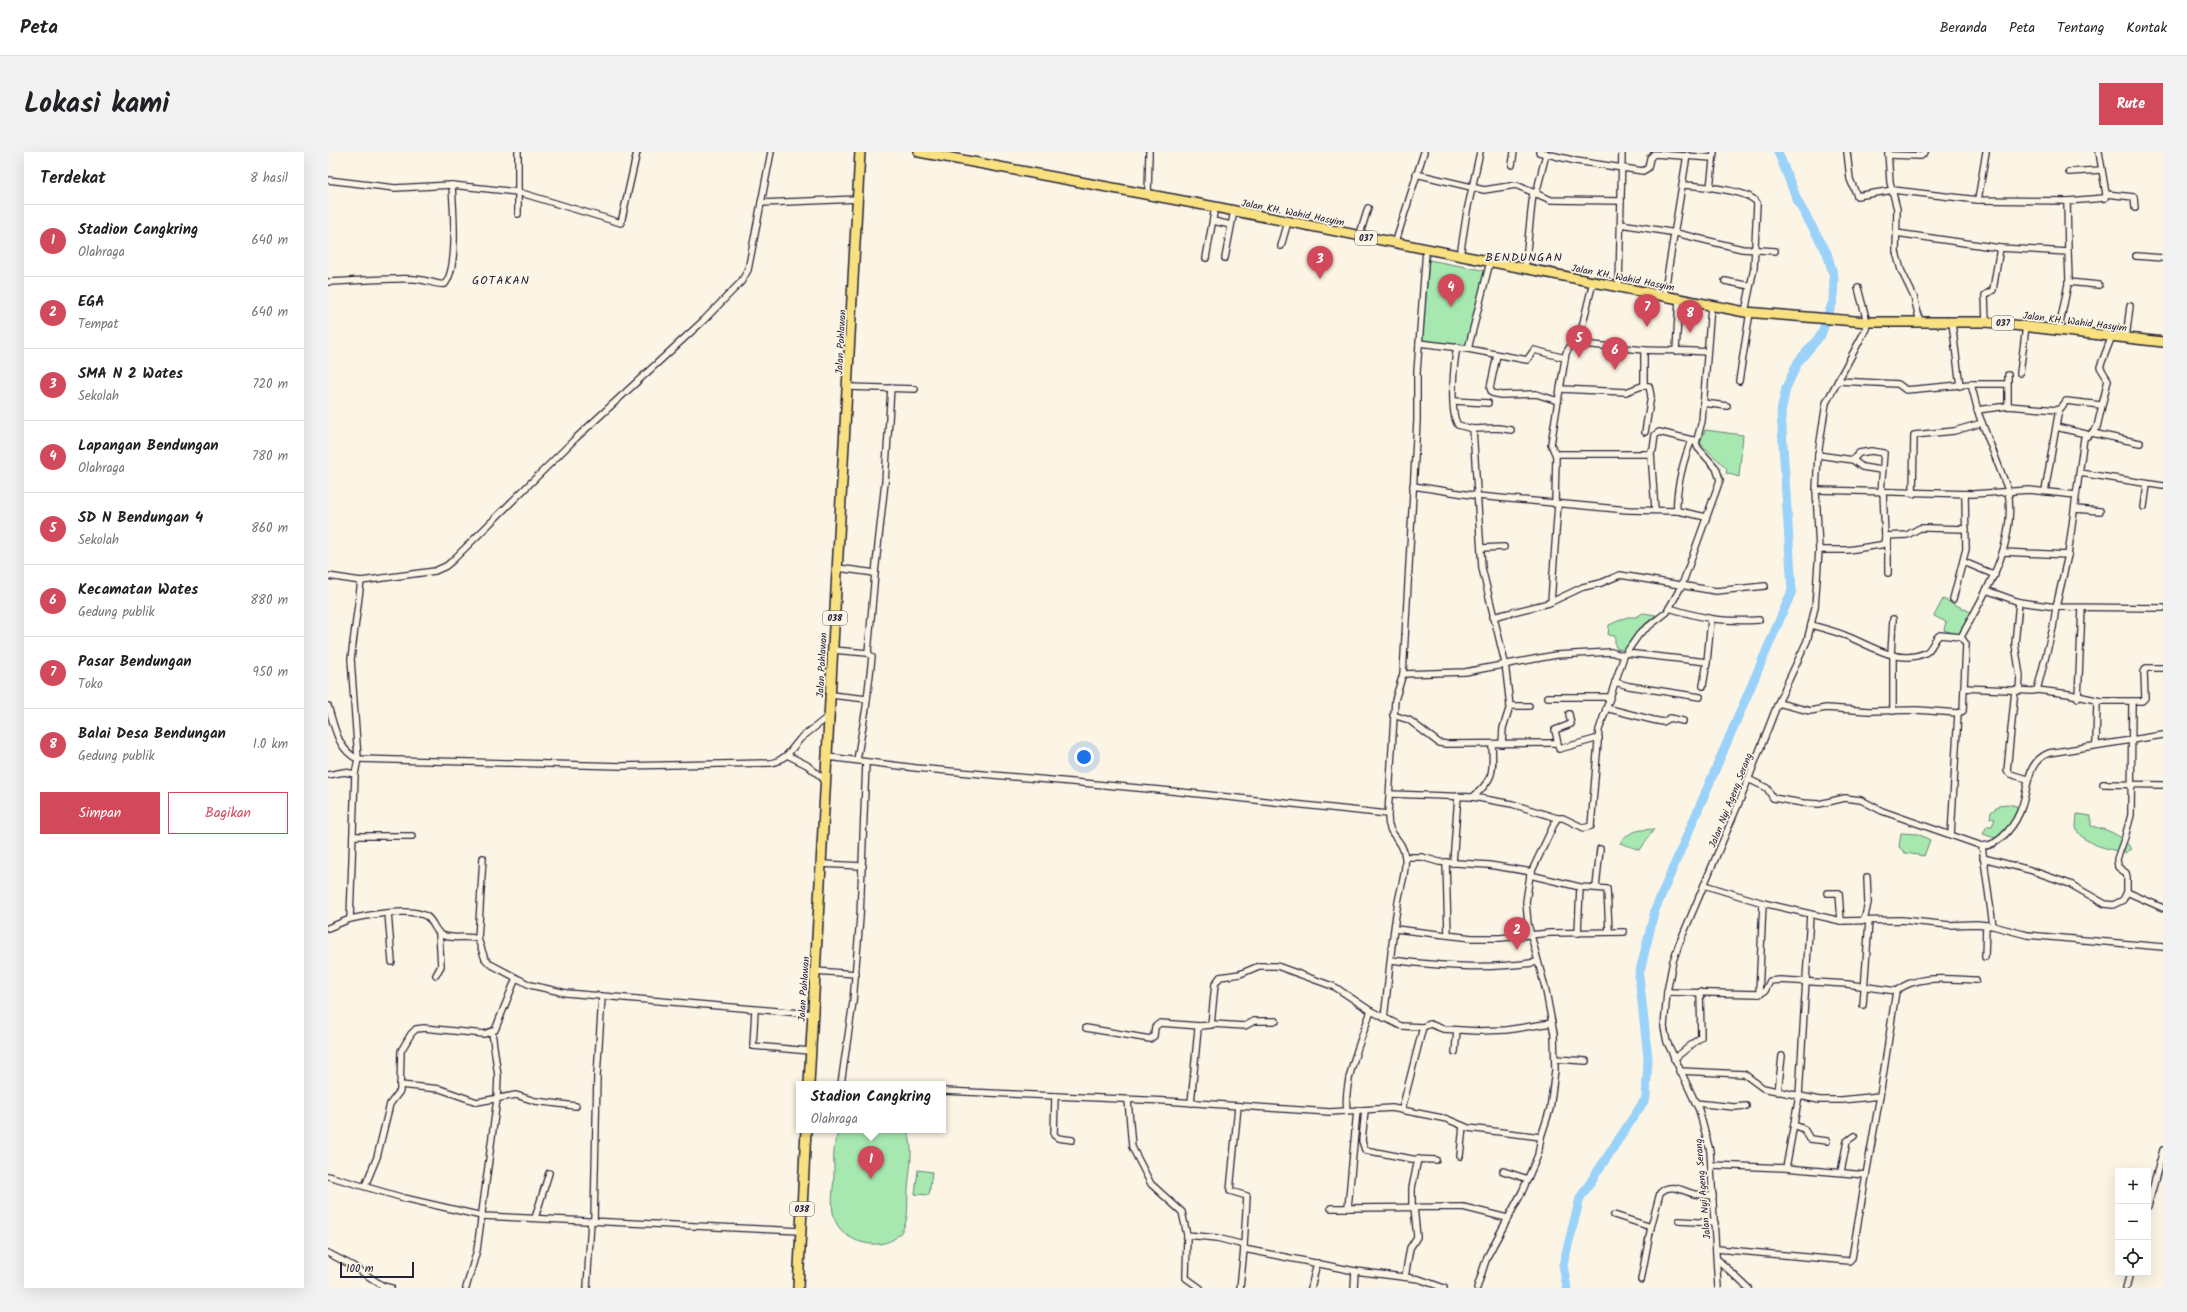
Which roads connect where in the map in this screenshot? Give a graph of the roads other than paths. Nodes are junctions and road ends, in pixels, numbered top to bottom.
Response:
1 (518, 152) edge
2 (637, 152) edge
3 (771, 152) edge
4 (860, 152) edge
5 (919, 152) edge
6 (1149, 152) edge
7 (1424, 152) edge
8 (1480, 152) edge
9 (1514, 152) edge
10 (1539, 152) edge
11 (1622, 152) edge
12 (1847, 152) edge
13 (1924, 152) edge
14 (1986, 152) edge
15 (2099, 152) edge
16 (1546, 154) junction
17 (1888, 154) edge
18 (1688, 155) junction
19 (1714, 155) edge
20 (1512, 165) dead end
21 (1622, 169) junction
22 (2101, 170) junction
23 (2069, 172) dead end
24 (1416, 174) junction
25 (328, 180) edge
26 (1683, 184) junction
27 (452, 185) junction
28 (1473, 188) junction
29 (1710, 188) junction
30 (1893, 190) junction
31 (518, 192) junction
32 (1535, 193) junction
33 (2106, 194) junction
34 (1148, 195) junction
35 (858, 199) junction
36 (1978, 200) junction
37 (1622, 201) junction
38 (2067, 201) junction
39 (761, 203) junction
40 (1215, 207) junction
41 (1368, 208) dead end
42 (2135, 208) dead end
43 (1234, 212) junction
44 (518, 214) dead end
45 (1213, 221) junction
46 (1288, 222) junction
47 (1622, 224) junction
48 (1231, 225) junction
49 (1676, 233) junction
50 (1896, 233) junction
51 (1359, 236) junction
52 (1395, 244) junction
53 (1281, 246) dead end
54 (2000, 248) junction
55 (1426, 250) junction
56 (1755, 250) junction
57 (1775, 251) dead end
58 (2068, 252) junction
59 (1460, 256) junction
60 (2136, 256) dead end
61 (1206, 258) dead end
62 (1225, 258) dead end
63 (2163, 258) edge
64 (1490, 262) junction
65 (1524, 269) junction
66 (1725, 281) dead end
67 (328, 282) edge
68 (1593, 282) junction
69 (2068, 282) junction
70 (2099, 285) dead end
71 (1750, 286) junction
72 (1618, 287) junction
73 (1858, 288) dead end
74 (1664, 296) junction
75 (1679, 299) junction
76 (1711, 306) junction
77 (2130, 306) dead end
78 (1747, 312) junction
79 (1867, 322) junction
80 (1920, 322) junction
81 (1986, 322) junction
82 (1952, 323) junction
83 (2026, 326) junction
84 (2059, 329) junction
85 (2112, 336) junction
86 (2126, 338) junction
87 (2163, 342) edge
88 (1419, 343) junction
89 (1572, 343) junction
90 (1457, 347) junction
91 (1468, 349) junction
92 (1644, 350) junction
93 (1676, 350) junction
94 (1707, 352) junction
95 (1496, 354) junction
96 (1565, 358) junction
97 (2020, 373) dead end
98 (2008, 375) dead end
99 (1739, 381) dead end
100 (1838, 381) junction
101 (1971, 384) junction
102 (2007, 384) junction
103 (1644, 386) junction
104 (1960, 386) junction
105 (852, 388) junction
106 (891, 388) junction
107 (915, 389) dead end
108 (1560, 389) junction
109 (1454, 401) junction
110 (1558, 401) junction
111 (1488, 403) dead end
112 (1703, 403) junction
113 (2101, 405) junction
114 (1727, 406) dead end
115 (2008, 406) junction
116 (2059, 409) junction
117 (1977, 410) junction
118 (1982, 423) junction
119 (2056, 427) junction
120 (1473, 429) junction
121 (1511, 430) dead end
122 (1645, 432) dead end
123 (2089, 434) junction
124 (1694, 440) junction
125 (2140, 443) dead end
126 (1556, 454) junction
127 (1651, 454) junction
128 (1818, 455) junction
129 (1853, 460) junction
130 (1881, 470) junction
131 (2080, 473) junction
132 (2147, 485) junction
133 (1413, 486) junction
134 (2163, 486) edge
135 (1816, 490) junction
136 (2008, 490) junction
137 (2045, 491) junction
138 (1882, 492) junction
139 (1913, 494) junction
140 (1966, 494) junction
141 (2076, 495) junction
142 (1478, 496) junction
143 (1557, 504) junction
144 (2144, 506) dead end
145 (2075, 508) junction
146 (1655, 510) junction
147 (1677, 511) junction
148 (2100, 511) dead end
149 (1706, 517) junction
150 (1966, 529) junction
151 (1887, 536) junction
152 (1481, 548) junction
153 (1504, 548) dead end
154 (1820, 550) junction
155 (2003, 552) junction
156 (2068, 555) junction
157 (1964, 562) junction
158 (838, 568) junction
159 (1888, 572) dead end
160 (875, 573) junction
161 (1995, 575) junction
162 (328, 576) edge
163 (361, 581) junction
164 (1682, 585) junction
165 (1765, 586) dead end
166 (1986, 590) junction
167 (1953, 599) dead end
168 (1551, 602) junction
169 (2019, 602) junction
170 (2056, 607) junction
171 (1669, 608) junction
172 (2082, 608) junction
173 (2163, 608) edge
174 (1493, 617) junction
175 (1893, 619) dead end
176 (1711, 620) junction
177 (1759, 620) dead end
178 (1811, 625) junction
179 (1961, 637) junction
180 (833, 650) junction
181 (868, 653) junction
182 (1625, 654) junction
183 (1892, 655) junction
184 (1707, 662) junction
185 (1505, 663) junction
186 (2163, 668) edge
187 (1403, 674) junction
188 (1615, 682) junction
189 (1703, 686) dead end
190 (1964, 688) junction
191 (2017, 690) junction
192 (2037, 690) junction
193 (831, 695) junction
194 (1548, 697) dead end
195 (1610, 697) junction
196 (1700, 697) dead end
197 (2078, 698) junction
198 (867, 699) junction
199 (2097, 701) junction
200 (2132, 702) junction
201 (1778, 703) junction
202 (328, 706) edge
203 (1510, 706) junction
204 (1529, 706) dead end
205 (1606, 708) junction
206 (1893, 711) junction
207 (1958, 712) junction
208 (1569, 714) dead end
209 (830, 715) junction
210 (1393, 715) junction
211 (1684, 721) dead end
212 (2163, 735) edge
213 (1599, 738) junction
214 (2131, 740) junction
215 (1556, 743) junction
216 (1492, 744) junction
217 (1502, 744) junction
218 (2096, 745) junction
219 (787, 755) junction
220 (832, 757) junction
221 (358, 759) junction
222 (857, 760) junction
223 (866, 762) junction
224 (355, 774) junction
225 (328, 775) edge
226 (1748, 779) junction
227 (2027, 779) junction
228 (826, 781) junction
229 (2103, 784) dead end
230 (2130, 785) junction
231 (2163, 785) edge
232 (1390, 794) junction
233 (1458, 796) junction
234 (1473, 797) junction
235 (1388, 814) junction
236 (1557, 818) junction
237 (1951, 835) junction
238 (353, 836) junction
239 (412, 836) dead end
240 (1982, 846) junction
241 (1600, 849) dead end
242 (1405, 857) junction
243 (483, 858) dead end
244 (1984, 858) junction
245 (1446, 862) junction
246 (1453, 863) junction
247 (821, 864) junction
248 (863, 866) junction
249 (1531, 874) junction
250 (1867, 877) dead end
251 (1704, 885) junction
252 (1580, 887) junction
253 (1596, 887) junction
254 (2127, 892) junction
255 (1827, 893) dead end
256 (1763, 903) junction
257 (2163, 908) edge
258 (388, 913) junction
259 (1810, 914) junction
260 (350, 919) junction
261 (1841, 920) junction
262 (1866, 921) junction
263 (1986, 925) junction
264 (1993, 926) junction
265 (328, 928) edge
266 (1395, 929) junction
267 (1608, 932) junction
268 (1624, 932) dead end
269 (439, 933) junction
270 (1578, 933) junction
271 (1530, 934) junction
272 (1448, 936) junction
273 (478, 939) junction
274 (2163, 947) edge
275 (1985, 958) dead end
276 (1391, 960) junction
277 (392, 962) dead end
278 (1538, 962) junction
279 (815, 971) junction
280 (856, 974) junction
281 (436, 975) dead end
282 (516, 978) junction
283 (1976, 980) dead end
284 (1805, 981) junction
285 (1865, 986) junction
286 (1896, 991) junction
287 (1667, 992) junction
288 (1700, 992) junction
289 (1759, 994) junction
290 (602, 997) junction
291 (1863, 1005) dead end
292 (755, 1010) junction
293 (1371, 1012) junction
294 (812, 1014) junction
295 (1384, 1018) junction
296 (1276, 1021) dead end
297 (1552, 1023) junction
298 (1212, 1024) junction
299 (1200, 1026) junction
300 (1423, 1027) junction
301 (1086, 1028) dead end
302 (1457, 1030) junction
303 (492, 1032) junction
304 (810, 1051) junction
305 (1455, 1052) dead end
306 (1782, 1056) dead end
307 (1555, 1059) junction
308 (1674, 1059) junction
309 (1586, 1061) dead end
310 (1679, 1071) junction
311 (809, 1081) edge
312 (841, 1081) edge
313 (400, 1085) junction
314 (946, 1091) edge
315 (1778, 1092) junction
316 (1055, 1096) junction
317 (1799, 1096) junction
318 (1880, 1096) junction
319 (497, 1099) junction
320 (1128, 1100) junction
321 (1191, 1103) junction
322 (1695, 1103) junction
323 (576, 1106) dead end
324 (1238, 1106) junction
325 (1746, 1106) dead end
326 (1402, 1109) junction
327 (1358, 1110) junction
328 (1365, 1110) junction
329 (1347, 1111) junction
330 (1794, 1125) junction
331 (1463, 1126) junction
332 (806, 1133) edge
333 (1854, 1136) dead end
334 (1541, 1137) junction
335 (1072, 1140) dead end
336 (1827, 1141) dead end
337 (2163, 1150) edge
338 (1460, 1156) dead end
339 (1418, 1159) junction
340 (1436, 1160) dead end
341 (1711, 1165) junction
342 (1786, 1168) junction
343 (1503, 1171) dead end
344 (1841, 1172) junction
345 (549, 1173) dead end
346 (1866, 1175) junction
347 (328, 1176) edge
348 (1528, 1178) junction
349 (365, 1186) junction
350 (1713, 1196) junction
351 (2149, 1204) edge
352 (1413, 1207) junction
353 (1331, 1208) dead end
354 (1348, 1208) junction
355 (1614, 1214) dead end
356 (482, 1216) junction
357 (535, 1218) junction
358 (1508, 1218) junction
359 (592, 1221) junction
360 (1679, 1222) dead end
361 (1715, 1223) junction
362 (1650, 1227) junction
363 (801, 1231) junction
364 (1187, 1235) junction
365 (1244, 1247) junction
366 (1717, 1249) junction
367 (328, 1253) edge
368 (1717, 1259) junction
369 (1316, 1263) junction
370 (1355, 1271) junction
371 (2129, 1276) edge
372 (1405, 1277) junction
373 (1641, 1280) dead end
374 (383, 1287) edge
375 (391, 1288) edge
376 (466, 1288) edge
377 (587, 1288) edge
378 (798, 1288) edge
379 (1200, 1288) edge
380 (1240, 1288) edge
381 (1311, 1288) edge
382 (1354, 1288) edge
383 (1444, 1288) edge
384 (1477, 1288) edge
385 (1718, 1288) edge
386 (1748, 1288) edge
387 (2126, 1288) edge

1 - 31 street
2 - 31 street
3 - 39 street
4 - 35 main road, Jalan Pahlawan / 038
5 - 34 main road, Jalan KH. Wahid Hasyim / 037
6 - 34 street
7 - 24 street
8 - 28 street
9 - 20 street
10 - 16 street
11 - 21 street
12 - 30 street
13 - 17 street
14 - 36 street
15 - 22 street
16 - 21 street
16 - 32 street
17 - 30 street
18 - 19 street
18 - 21 street
18 - 26 street
19 - 29 street
21 - 37 street
22 - 23 street
22 - 33 street
24 - 28 street
24 - 52 street
25 - 27 street
26 - 29 street
26 - 49 street
27 - 31 street
27 - 67 street
28 - 32 street
28 - 59 street
29 - 56 street
30 - 36 street
30 - 50 street
31 - 44 street
32 - 37 street
32 - 65 street
33 - 38 street
33 - 42 street
34 - 40 main road, Jalan KH. Wahid Hasyim / 037
35 - 39 street
35 - 105 main road, Jalan Pahlawan / 038
36 - 38 street
37 - 47 street
38 - 58 street
39 - 163 street
40 - 43 main road, Jalan KH. Wahid Hasyim / 037
40 - 45 street
41 - 51 street
43 - 46 main road, Jalan KH. Wahid Hasyim / 037
43 - 48 street
45 - 48 street
45 - 61 street
46 - 51 main road, Jalan KH. Wahid Hasyim / 037
46 - 53 street
47 - 49 street
47 - 72 street
48 - 62 street
49 - 56 street
49 - 74 street
50 - 54 street
50 - 80 street
51 - 52 main road, Jalan KH. Wahid Hasyim / 037
52 - 55 main road, Jalan KH. Wahid Hasyim / 037
54 - 58 street
54 - 81 street
55 - 59 main road, Jalan KH. Wahid Hasyim / 037
55 - 88 street
56 - 57 street
56 - 71 street
58 - 69 street
59 - 64 main road, Jalan KH. Wahid Hasyim / 037
60 - 63 street
64 - 65 main road, Jalan KH. Wahid Hasyim / 037
64 - 91 street
65 - 68 main road, Jalan KH. Wahid Hasyim / 037
66 - 71 street
68 - 72 main road, Jalan KH. Wahid Hasyim / 037
68 - 89 street
69 - 70 street
69 - 84 street
71 - 78 street
72 - 74 main road, Jalan KH. Wahid Hasyim / 037
73 - 79 street
74 - 75 main road, Jalan KH. Wahid Hasyim / 037
75 - 76 main road, Jalan KH. Wahid Hasyim / 037
75 - 93 street
76 - 78 main road, Jalan KH. Wahid Hasyim / 037
76 - 94 street
77 - 86 street
78 - 79 main road, Jalan KH. Wahid Hasyim / 037
78 - 99 street
79 - 80 main road, Jalan KH. Wahid Hasyim / 037
79 - 100 street, Jalan Nyi Ageng Serang
80 - 82 main road, Jalan KH. Wahid Hasyim / 037
81 - 82 main road, Jalan KH. Wahid Hasyim / 037
81 - 83 main road, Jalan KH. Wahid Hasyim / 037
82 - 104 street
83 - 84 main road, Jalan KH. Wahid Hasyim / 037
83 - 97 street
84 - 85 main road, Jalan KH. Wahid Hasyim / 037
85 - 86 main road, Jalan KH. Wahid Hasyim / 037
85 - 113 street
86 - 87 main road, Jalan KH. Wahid Hasyim / 037
88 - 90 street
88 - 133 street
89 - 92 street
89 - 96 street
90 - 91 street
90 - 109 street
91 - 95 street
92 - 93 street
92 - 103 street
93 - 94 street
94 - 112 street
95 - 96 street
95 - 110 street
96 - 108 street
98 - 102 street
100 - 104 street
100 - 128 street, Jalan Nyi Ageng Serang
101 - 102 street
101 - 104 street
101 - 117 street
102 - 115 street
103 - 108 street
103 - 122 street
105 - 106 street
105 - 158 main road, Jalan Pahlawan / 038
106 - 107 street
106 - 160 street
108 - 110 street
109 - 111 street
109 - 120 street
110 - 126 street
112 - 114 street
112 - 124 street
113 - 116 street
113 - 123 street
115 - 116 street
115 - 117 street
116 - 119 street
117 - 118 street
118 - 136 street
118 - 139 street
119 - 123 street
119 - 137 street
120 - 121 street
120 - 142 street
123 - 125 street
123 - 131 street
124 - 127 street
124 - 147 street
124 - 149 street
126 - 127 street
126 - 143 street
127 - 146 street
128 - 129 street
128 - 135 street, Jalan Nyi Ageng Serang
129 - 130 street
129 - 130 street
130 - 138 street
131 - 132 street
131 - 141 street
132 - 134 street
132 - 144 street
133 - 142 street
133 - 187 street
135 - 138 street
135 - 154 street, Jalan Nyi Ageng Serang
136 - 137 street
136 - 140 street
136 - 155 street
137 - 141 street
138 - 139 street
138 - 151 street
139 - 140 street
140 - 150 street
141 - 145 street
142 - 143 street
142 - 152 street
143 - 146 street
143 - 168 street
145 - 148 street
145 - 156 street
146 - 147 street
147 - 149 street
149 - 164 street
150 - 151 street
150 - 157 street
151 - 154 street
151 - 159 street
152 - 153 street
152 - 174 street
154 - 178 street, Jalan Nyi Ageng Serang
155 - 156 street
155 - 161 street
156 - 170 street
157 - 161 street
157 - 167 street
158 - 160 street
158 - 180 main road, Jalan Pahlawan / 038
160 - 181 street
161 - 166 street
162 - 163 street
163 - 221 street
164 - 165 street
164 - 168 street
164 - 171 street
166 - 169 street
166 - 179 street
168 - 174 street
169 - 170 street
169 - 191 street
170 - 172 street
170 - 192 street
171 - 176 street
171 - 182 street
172 - 173 street
172 - 197 street
174 - 185 street
175 - 183 street
176 - 177 street
176 - 184 street
178 - 183 street
178 - 201 street, Jalan Nyi Ageng Serang
179 - 183 street
179 - 190 street
180 - 181 street
180 - 193 main road, Jalan Pahlawan / 038
181 - 198 street
182 - 184 street
182 - 185 street
182 - 188 street
183 - 206 street
184 - 189 street
185 - 187 street
185 - 203 street
186 - 200 street
187 - 210 street
188 - 195 street
188 - 196 street
190 - 191 street
190 - 207 street
191 - 192 street
191 - 227 street
192 - 197 street
193 - 198 street
193 - 209 main road, Jalan Pahlawan / 038
194 - 195 street
195 - 205 street
197 - 199 street
198 - 222 street
199 - 200 street
199 - 218 street
200 - 214 street
201 - 206 street
201 - 226 street, Jalan Nyi Ageng Serang
202 - 221 street
203 - 204 street
203 - 217 street
205 - 211 street
205 - 213 street
206 - 207 street
207 - 237 street
208 - 215 street
209 - 219 street
209 - 220 main road, Jalan Pahlawan / 038
210 - 216 street
210 - 232 street
212 - 214 street
213 - 215 street
213 - 236 street
214 - 218 street
214 - 230 street
215 - 217 street
216 - 217 street
216 - 234 street
218 - 227 street
219 - 221 street
219 - 228 street
220 - 222 street
220 - 228 main road, Jalan Pahlawan / 038
221 - 224 street
222 - 223 street
223 - 235 street
223 - 248 street
224 - 225 street
224 - 238 street
226 - 237 street
226 - 251 street, Jalan Nyi Ageng Serang
227 - 240 street
228 - 247 main road, Jalan Pahlawan / 038
229 - 230 street
230 - 231 street
230 - 254 street
232 - 233 street
232 - 235 street
233 - 234 street
233 - 246 street
234 - 236 street
235 - 242 street
236 - 249 street
237 - 240 street
238 - 239 street
238 - 260 street
240 - 244 street
241 - 253 street
242 - 245 street
242 - 266 street
243 - 273 street
244 - 254 street
244 - 264 street
245 - 246 street
245 - 272 street
246 - 249 street
247 - 248 street
247 - 279 main road, Jalan Pahlawan / 038
248 - 280 street
249 - 252 street
249 - 271 street
250 - 262 street
251 - 256 street
251 - 287 street, Jalan Nyi Ageng Serang
252 - 253 street
252 - 270 street
253 - 267 street
254 - 257 street
255 - 261 street
256 - 259 street
256 - 289 street
258 - 260 street
258 - 269 street
258 - 277 street
259 - 261 street
259 - 284 street
260 - 265 street
261 - 262 street
262 - 263 street
262 - 285 street
263 - 264 street
263 - 275 street
264 - 274 street
266 - 272 street
266 - 276 street
267 - 268 street
267 - 270 street
269 - 273 street
269 - 281 street
270 - 271 street
271 - 272 street
271 - 278 street
273 - 282 street
276 - 278 street
276 - 295 street
278 - 297 street
279 - 280 street
279 - 294 main road, Jalan Pahlawan / 038
280 - 312 street
282 - 290 street
282 - 303 street
283 - 286 street
284 - 285 street
284 - 289 street
284 - 317 street
285 - 286 street
285 - 291 street
286 - 318 street
287 - 288 street
287 - 308 street, Jalan Nyi Ageng Serang
288 - 289 street
288 - 308 street
290 - 292 street
290 - 359 street
292 - 294 street
292 - 304 street
293 - 295 street
293 - 298 street
293 - 329 street
294 - 304 main road, Jalan Pahlawan / 038
295 - 300 street
296 - 298 street
297 - 302 street
297 - 307 street
298 - 299 street
299 - 301 street
299 - 321 street
300 - 302 street
300 - 326 street
302 - 305 street
303 - 313 street
303 - 319 street
304 - 311 main road, Jalan Pahlawan / 038
306 - 315 street
307 - 309 street
307 - 334 street
308 - 310 street, Jalan Nyi Ageng Serang
310 - 315 street
310 - 322 street, Jalan Nyi Ageng Serang
313 - 319 street
313 - 349 street
314 - 316 street
315 - 317 street
316 - 320 street
316 - 335 street
317 - 318 street
317 - 330 street
318 - 346 street
319 - 323 street
319 - 356 street
320 - 321 street
320 - 364 street
321 - 324 street
322 - 325 street
322 - 341 street, Jalan Nyi Ageng Serang
324 - 329 street
324 - 365 street
326 - 328 street
326 - 331 street
327 - 328 street
327 - 329 street
327 - 354 street
328 - 339 street
330 - 336 street
330 - 342 street
331 - 334 street
331 - 338 street
332 - 363 main road, 038
333 - 344 street
334 - 348 street
337 - 351 street
339 - 340 street
339 - 352 street
341 - 342 street
341 - 350 street, Jalan Nyi Ageng Serang
342 - 344 street
343 - 348 street
344 - 346 street
345 - 357 street
346 - 366 street
347 - 349 street
348 - 358 street
349 - 356 street
350 - 361 street, Jalan Nyi Ageng Serang
350 - 362 street
352 - 354 street
352 - 358 street
352 - 372 street
353 - 354 street
355 - 362 street
356 - 357 street
356 - 376 street
357 - 359 street
358 - 384 street
359 - 363 street
359 - 377 street
360 - 361 street
361 - 366 street, Jalan Nyi Ageng Serang
362 - 373 street
363 - 378 main road, 038
364 - 365 street
364 - 379 street
365 - 369 street
365 - 380 street
366 - 368 street, Jalan Nyi Ageng Serang
367 - 374 street
368 - 385 street, Jalan Nyi Ageng Serang
368 - 386 street
369 - 370 street
369 - 381 street
370 - 372 street
370 - 382 street
371 - 387 street
372 - 383 street
374 - 375 street

